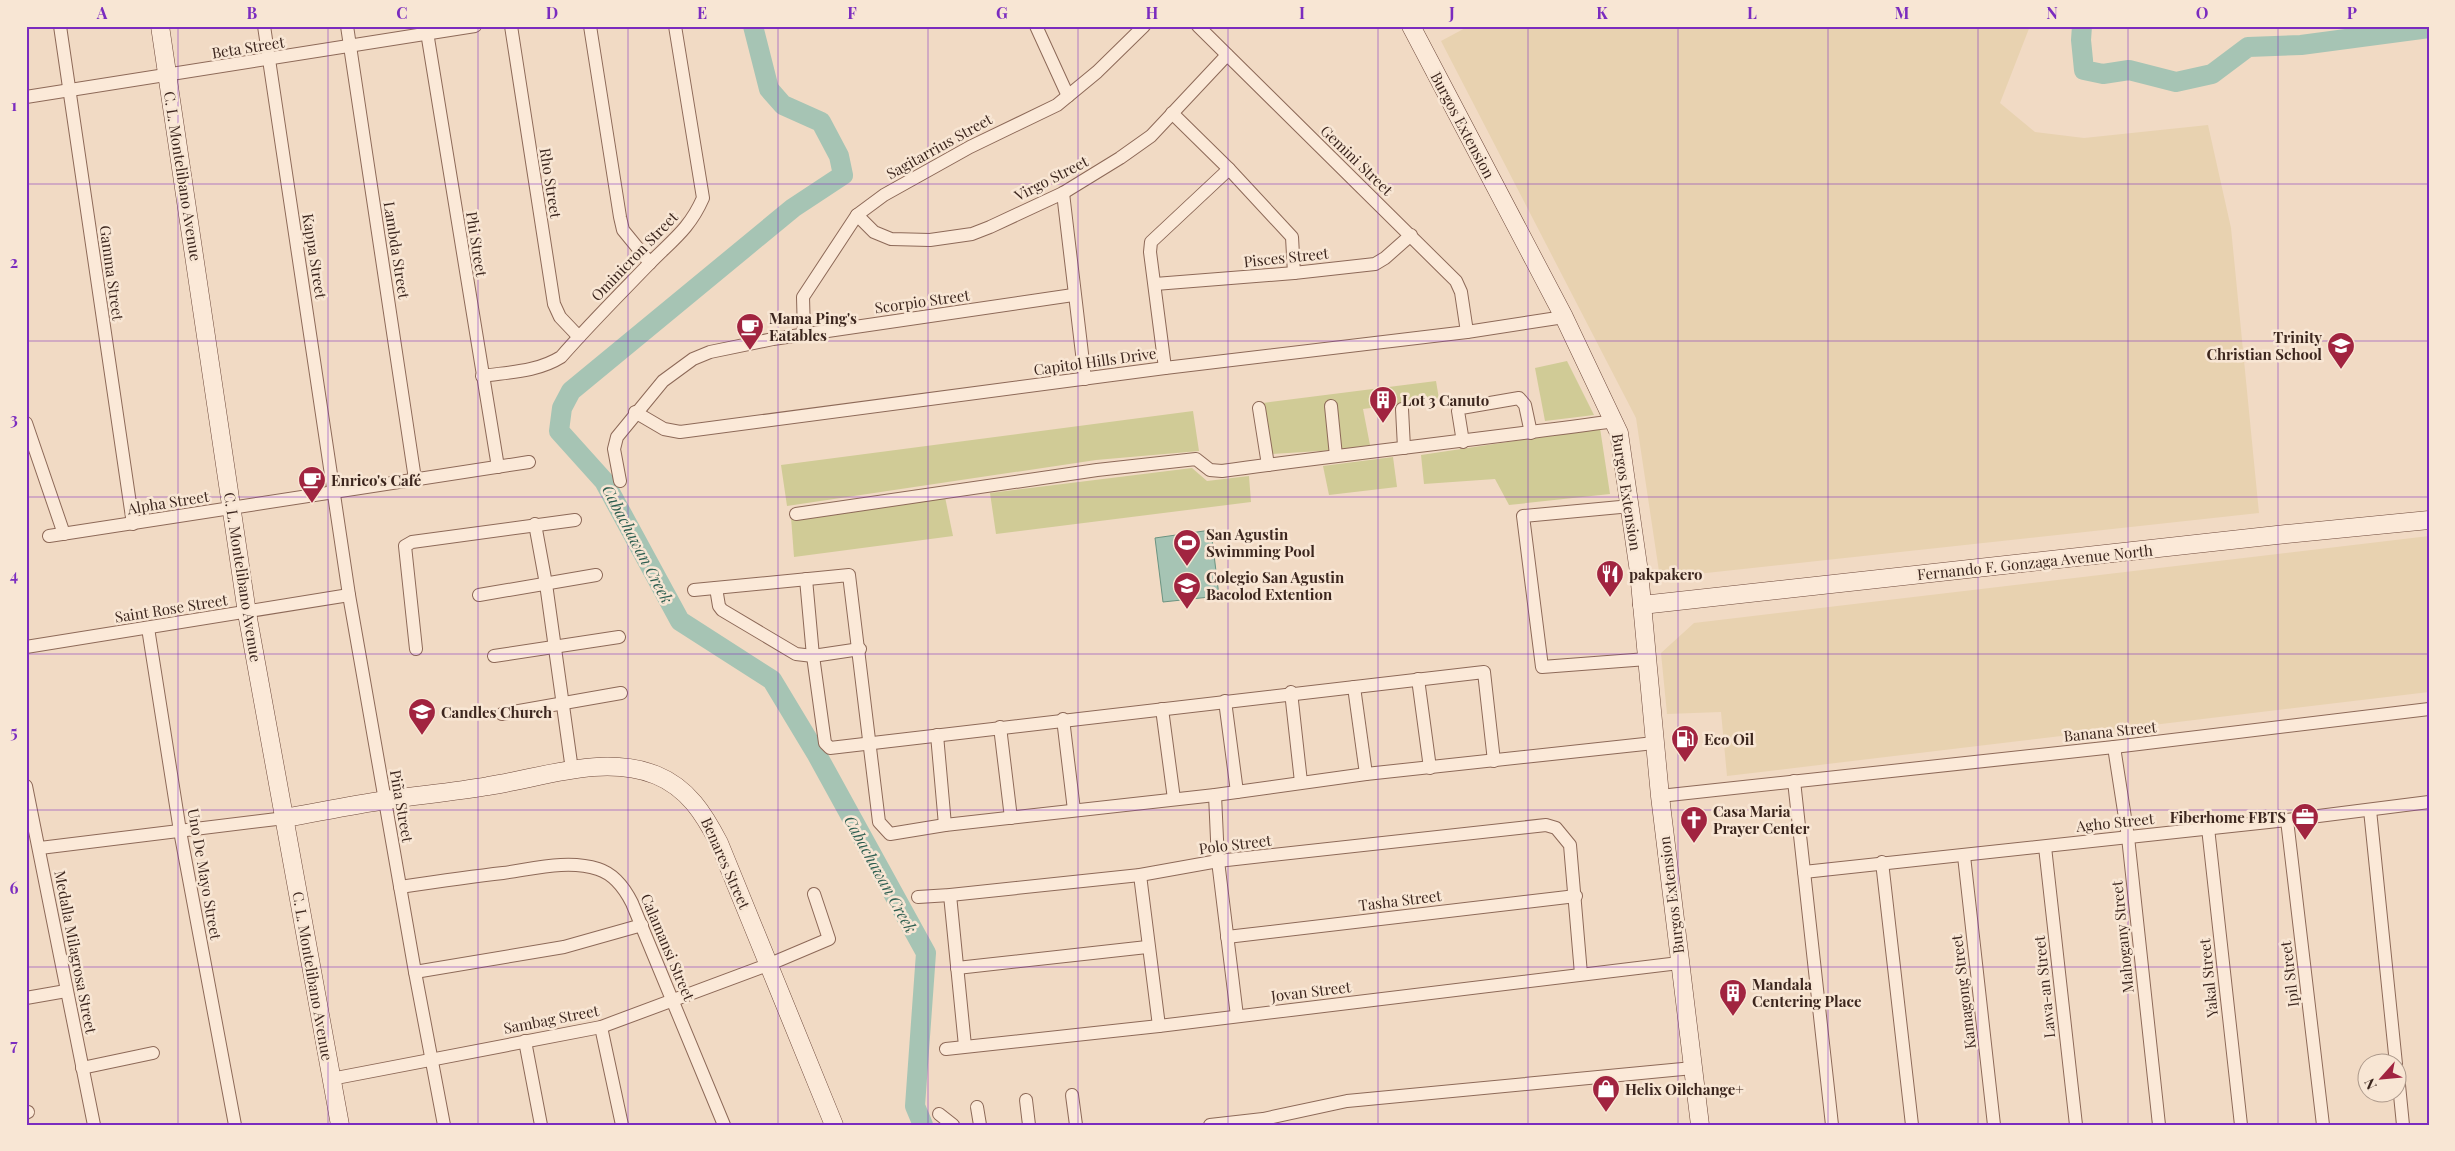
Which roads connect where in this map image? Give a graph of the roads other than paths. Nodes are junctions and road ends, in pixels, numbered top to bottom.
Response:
1 (60, 26) edge
2 (160, 26) edge
3 (264, 26) edge
4 (347, 26) edge
5 (475, 26) edge
6 (511, 26) edge
7 (590, 26) edge
8 (674, 26) edge
9 (1036, 26) edge
10 (1144, 26) edge
11 (1198, 26) edge
12 (1411, 26) edge
13 (427, 30) edge
14 (350, 46) junction
15 (1227, 55) junction
16 (269, 60) junction
17 (168, 76) junction
18 (69, 90) junction
19 (1068, 96) junction
20 (26, 97) edge
21 (1172, 113) junction
22 (1229, 169) junction
23 (1063, 193) junction
24 (857, 215) junction
25 (1411, 235) junction
26 (650, 263) junction
27 (1294, 273) junction
28 (1155, 284) junction
29 (1073, 295) junction
30 (1564, 317) junction
31 (1467, 332) junction
32 (804, 334) junction
33 (579, 337) junction
34 (1165, 368) junction
35 (482, 376) junction
36 (1085, 379) junction
37 (1331, 406) dead end
38 (1259, 408) dead end
39 (1402, 409) dead end
40 (635, 412) junction
41 (1615, 421) junction
42 (26, 423) edge
43 (1531, 433) junction
44 (1463, 442) junction
45 (1404, 448) junction
46 (1336, 456) junction
47 (529, 462) dead end
48 (1268, 465) junction
49 (498, 467) junction
50 (415, 479) junction
51 (620, 481) dead end
52 (335, 491) junction
53 (1631, 506) junction
54 (233, 508) junction
55 (796, 514) dead end
56 (575, 520) dead end
57 (2429, 520) edge
58 (132, 524) junction
59 (535, 524) junction
60 (64, 534) junction
61 (49, 536) dead end
62 (596, 575) dead end
63 (806, 579) junction
64 (546, 584) junction
65 (716, 588) junction
66 (694, 590) dead end
67 (349, 595) junction
68 (479, 595) dead end
69 (1642, 606) junction
70 (247, 613) junction
71 (148, 628) junction
72 (619, 636) dead end
73 (555, 646) junction
74 (26, 647) edge
75 (416, 649) dead end
76 (860, 649) junction
77 (494, 656) dead end
78 (813, 656) junction
79 (1647, 659) junction
80 (1418, 679) junction
81 (1354, 687) junction
82 (1291, 692) junction
83 (621, 693) dead end
84 (1225, 701) junction
85 (563, 703) junction
86 (1162, 709) junction
87 (2429, 710) edge
88 (502, 714) dead end
89 (1063, 719) junction
90 (1000, 727) junction
91 (937, 735) junction
92 (870, 743) junction
93 (1654, 743) junction
94 (2114, 747) junction
95 (1494, 761) junction
96 (1430, 768) junction
97 (572, 770) junction
98 (1366, 774) junction
99 (1794, 781) junction
100 (1301, 782) junction
101 (26, 786) edge
102 (1237, 792) junction
103 (1216, 795) junction
104 (1660, 796) junction
105 (1174, 799) junction
106 (384, 800) junction
107 (2429, 802) edge
108 (1074, 810) junction
109 (2370, 810) junction
110 (285, 818) junction
111 (1011, 818) junction
112 (2287, 820) junction
113 (945, 825) junction
114 (2208, 828) junction
115 (180, 831) junction
116 (2128, 837) junction
117 (2045, 846) junction
118 (40, 848) junction
119 (1964, 856) junction
120 (1218, 861) junction
121 (1882, 862) junction
122 (1804, 872) junction
123 (1140, 875) junction
124 (400, 887) junction
125 (814, 894) dead end
126 (950, 895) junction
127 (1576, 896) junction
128 (918, 897) dead end
129 (642, 924) junction
130 (1227, 937) junction
131 (1147, 946) junction
132 (1679, 963) junction
133 (770, 964) junction
134 (957, 968) junction
135 (415, 972) junction
136 (1581, 974) junction
137 (66, 991) junction
138 (26, 998) edge
139 (673, 1001) junction
140 (1237, 1016) junction
141 (1159, 1026) junction
142 (601, 1027) junction
143 (525, 1041) junction
144 (965, 1046) junction
145 (946, 1049) dead end
146 (153, 1053) dead end
147 (2395, 1054) edge
148 (431, 1060) junction
149 (82, 1068) junction
150 (1693, 1068) junction
151 (332, 1079) junction
152 (1072, 1095) dead end
153 (1026, 1100) dead end
154 (2400, 1104) edge
155 (977, 1107) dead end
156 (939, 1114) dead end
157 (94, 1125) edge
158 (235, 1125) edge
159 (340, 1125) edge
160 (444, 1125) edge
161 (541, 1125) edge
162 (622, 1125) edge
163 (724, 1125) edge
164 (834, 1125) edge
165 (953, 1125) edge
166 (980, 1125) edge
167 (1029, 1125) edge
168 (1076, 1125) edge
169 (1210, 1125) edge
170 (1700, 1125) edge
171 (1832, 1125) edge
172 (1912, 1125) edge
173 (1994, 1125) edge
174 (2076, 1125) edge
175 (2159, 1125) edge
176 (2240, 1125) edge
177 (2323, 1125) edge
178 (2402, 1125) edge

1 - 18 street, Gamma Street
2 - 17 street, C. L. Montelibano Avenue
3 - 16 street, Kappa Street
4 - 14 street, Lambda Street
5 - 13 street, Beta Street
6 - 33 street, Rho Street
7 - 26 street
8 - 26 street, Ominicron Street
9 - 19 street
10 - 19 street, Sagitarrius Street
11 - 15 street, Gemini Street
12 - 30 street, Burgos Extension
13 - 14 street, Beta Street
13 - 35 street, Phi Street
14 - 16 street, Beta Street
14 - 50 street, Lambda Street
15 - 21 street, Virgo Street
15 - 25 street, Gemini Street
16 - 17 street, Beta Street
16 - 52 street, Kappa Street
17 - 18 street, Beta Street
17 - 54 street, C. L. Montelibano Avenue
18 - 20 street, Beta Street
18 - 58 street, Gamma Street
19 - 24 street, Sagitarrius Street
21 - 22 street
21 - 23 street, Virgo Street
22 - 27 street
22 - 28 street
23 - 24 street, Virgo Street
23 - 29 street
24 - 32 street, Sagitarrius Street
25 - 27 street, Pisces Street
25 - 31 street, Gemini Street
26 - 33 street, Ominicron Street
27 - 28 street, Pisces Street
28 - 34 street
29 - 32 street, Scorpio Street
29 - 36 street
30 - 31 street, Capitol Hills Drive
30 - 41 street, Burgos Extension
31 - 34 street, Capitol Hills Drive
32 - 40 street, Scorpio Street
33 - 35 street, Ominicron Street
34 - 36 street, Capitol Hills Drive
35 - 49 street, Phi Street
36 - 40 street, Capitol Hills Drive
37 - 46 street
38 - 48 street
39 - 45 street
40 - 51 street, Scorpio Street
41 - 43 street
41 - 53 street, Burgos Extension
42 - 60 street
43 - 44 street
43 - 44 street
44 - 45 street
45 - 46 street
46 - 48 street
47 - 49 street, Alpha Street
48 - 55 street
49 - 50 street, Alpha Street
50 - 52 street, Alpha Street
52 - 54 street, Alpha Street
52 - 67 street, Piña Street
53 - 69 street, Burgos Extension
53 - 79 street
54 - 58 street, Alpha Street
54 - 70 street, C. L. Montelibano Avenue
56 - 59 street
57 - 69 street, Fernando F. Gonzaga Avenue North
58 - 60 street, Alpha Street
59 - 64 street
59 - 75 street
60 - 61 street, Alpha Street
62 - 64 street
63 - 65 street
63 - 76 street
63 - 78 street
64 - 68 street
64 - 73 street
65 - 66 street
65 - 78 street
67 - 70 street, Saint Rose Street
67 - 106 street, Piña Street
69 - 79 street, Burgos Extension
70 - 71 street, Saint Rose Street
70 - 110 street, C. L. Montelibano Avenue
71 - 74 street, Saint Rose Street
71 - 115 street, Uno De Mayo Street
72 - 73 street
73 - 77 street
73 - 85 street
76 - 78 street
76 - 92 street
78 - 92 street
79 - 93 street, Burgos Extension
80 - 81 street
80 - 95 street
80 - 96 street
81 - 82 street
81 - 98 street
82 - 84 street
82 - 100 street
83 - 85 street
84 - 86 street
84 - 102 street
85 - 88 street
85 - 97 street
86 - 89 street
86 - 105 street
87 - 94 street, Banana Street
89 - 90 street
89 - 108 street
90 - 91 street
90 - 111 street
91 - 92 street
91 - 113 street
92 - 113 street
93 - 95 street
93 - 104 street, Burgos Extension
94 - 99 street, Banana Street
94 - 116 street, Mahogany Street
95 - 96 street
96 - 98 street
97 - 106 street, Benares Street
97 - 133 street, Benares Street
98 - 100 street
99 - 104 street, Banana Street
99 - 122 street
100 - 102 street
101 - 118 street, Medalla Milagrosa Street
102 - 103 street
103 - 105 street
103 - 120 street
104 - 132 street, Burgos Extension
105 - 108 street
106 - 110 street, Benares Street
106 - 124 street, Piña Street
107 - 109 street, Agho Street
108 - 111 street
109 - 112 street, Agho Street
109 - 147 street
110 - 115 street
110 - 151 street, C. L. Montelibano Avenue
111 - 113 street
112 - 114 street, Agho Street
112 - 177 street, Ipil Street
114 - 116 street, Agho Street
114 - 176 street, Yakal Street
115 - 118 street
115 - 158 street, Uno De Mayo Street
116 - 117 street, Agho Street
116 - 175 street, Mahogany Street
117 - 119 street, Agho Street
117 - 174 street, Lawa-an Street
118 - 137 street, Medalla Milagrosa Street
119 - 121 street, Agho Street
119 - 173 street, Kamagong Street
120 - 123 street, Polo Street
120 - 127 street, Polo Street
120 - 130 street
121 - 122 street, Agho Street
121 - 172 street
122 - 171 street
123 - 126 street, Polo Street
123 - 131 street
124 - 129 street, Calamansi Street
124 - 135 street, Piña Street
125 - 133 street, Sambag Street
126 - 128 street, Polo Street
126 - 134 street
127 - 130 street, Tasha Street
127 - 136 street
129 - 135 street
129 - 139 street, Calamansi Street
130 - 140 street
131 - 134 street
131 - 141 street
132 - 136 street, Jovan Street
132 - 150 street, Burgos Extension
133 - 139 street, Sambag Street
133 - 164 street, Benares Street
134 - 144 street
135 - 148 street, Piña Street
136 - 140 street, Jovan Street
137 - 138 street
137 - 149 street, Medalla Milagrosa Street
139 - 142 street, Sambag Street
139 - 163 street, Calamansi Street
140 - 141 street, Jovan Street
141 - 144 street, Jovan Street
142 - 143 street, Sambag Street
142 - 162 street
143 - 148 street, Sambag Street
143 - 161 street
144 - 145 street, Jovan Street
146 - 149 street
148 - 151 street, Sambag Street
148 - 160 street, Piña Street
149 - 157 street, Medalla Milagrosa Street
150 - 169 street
150 - 170 street, Burgos Extension
151 - 159 street, C. L. Montelibano Avenue
152 - 168 street
153 - 167 street
154 - 178 street
155 - 166 street
156 - 165 street

